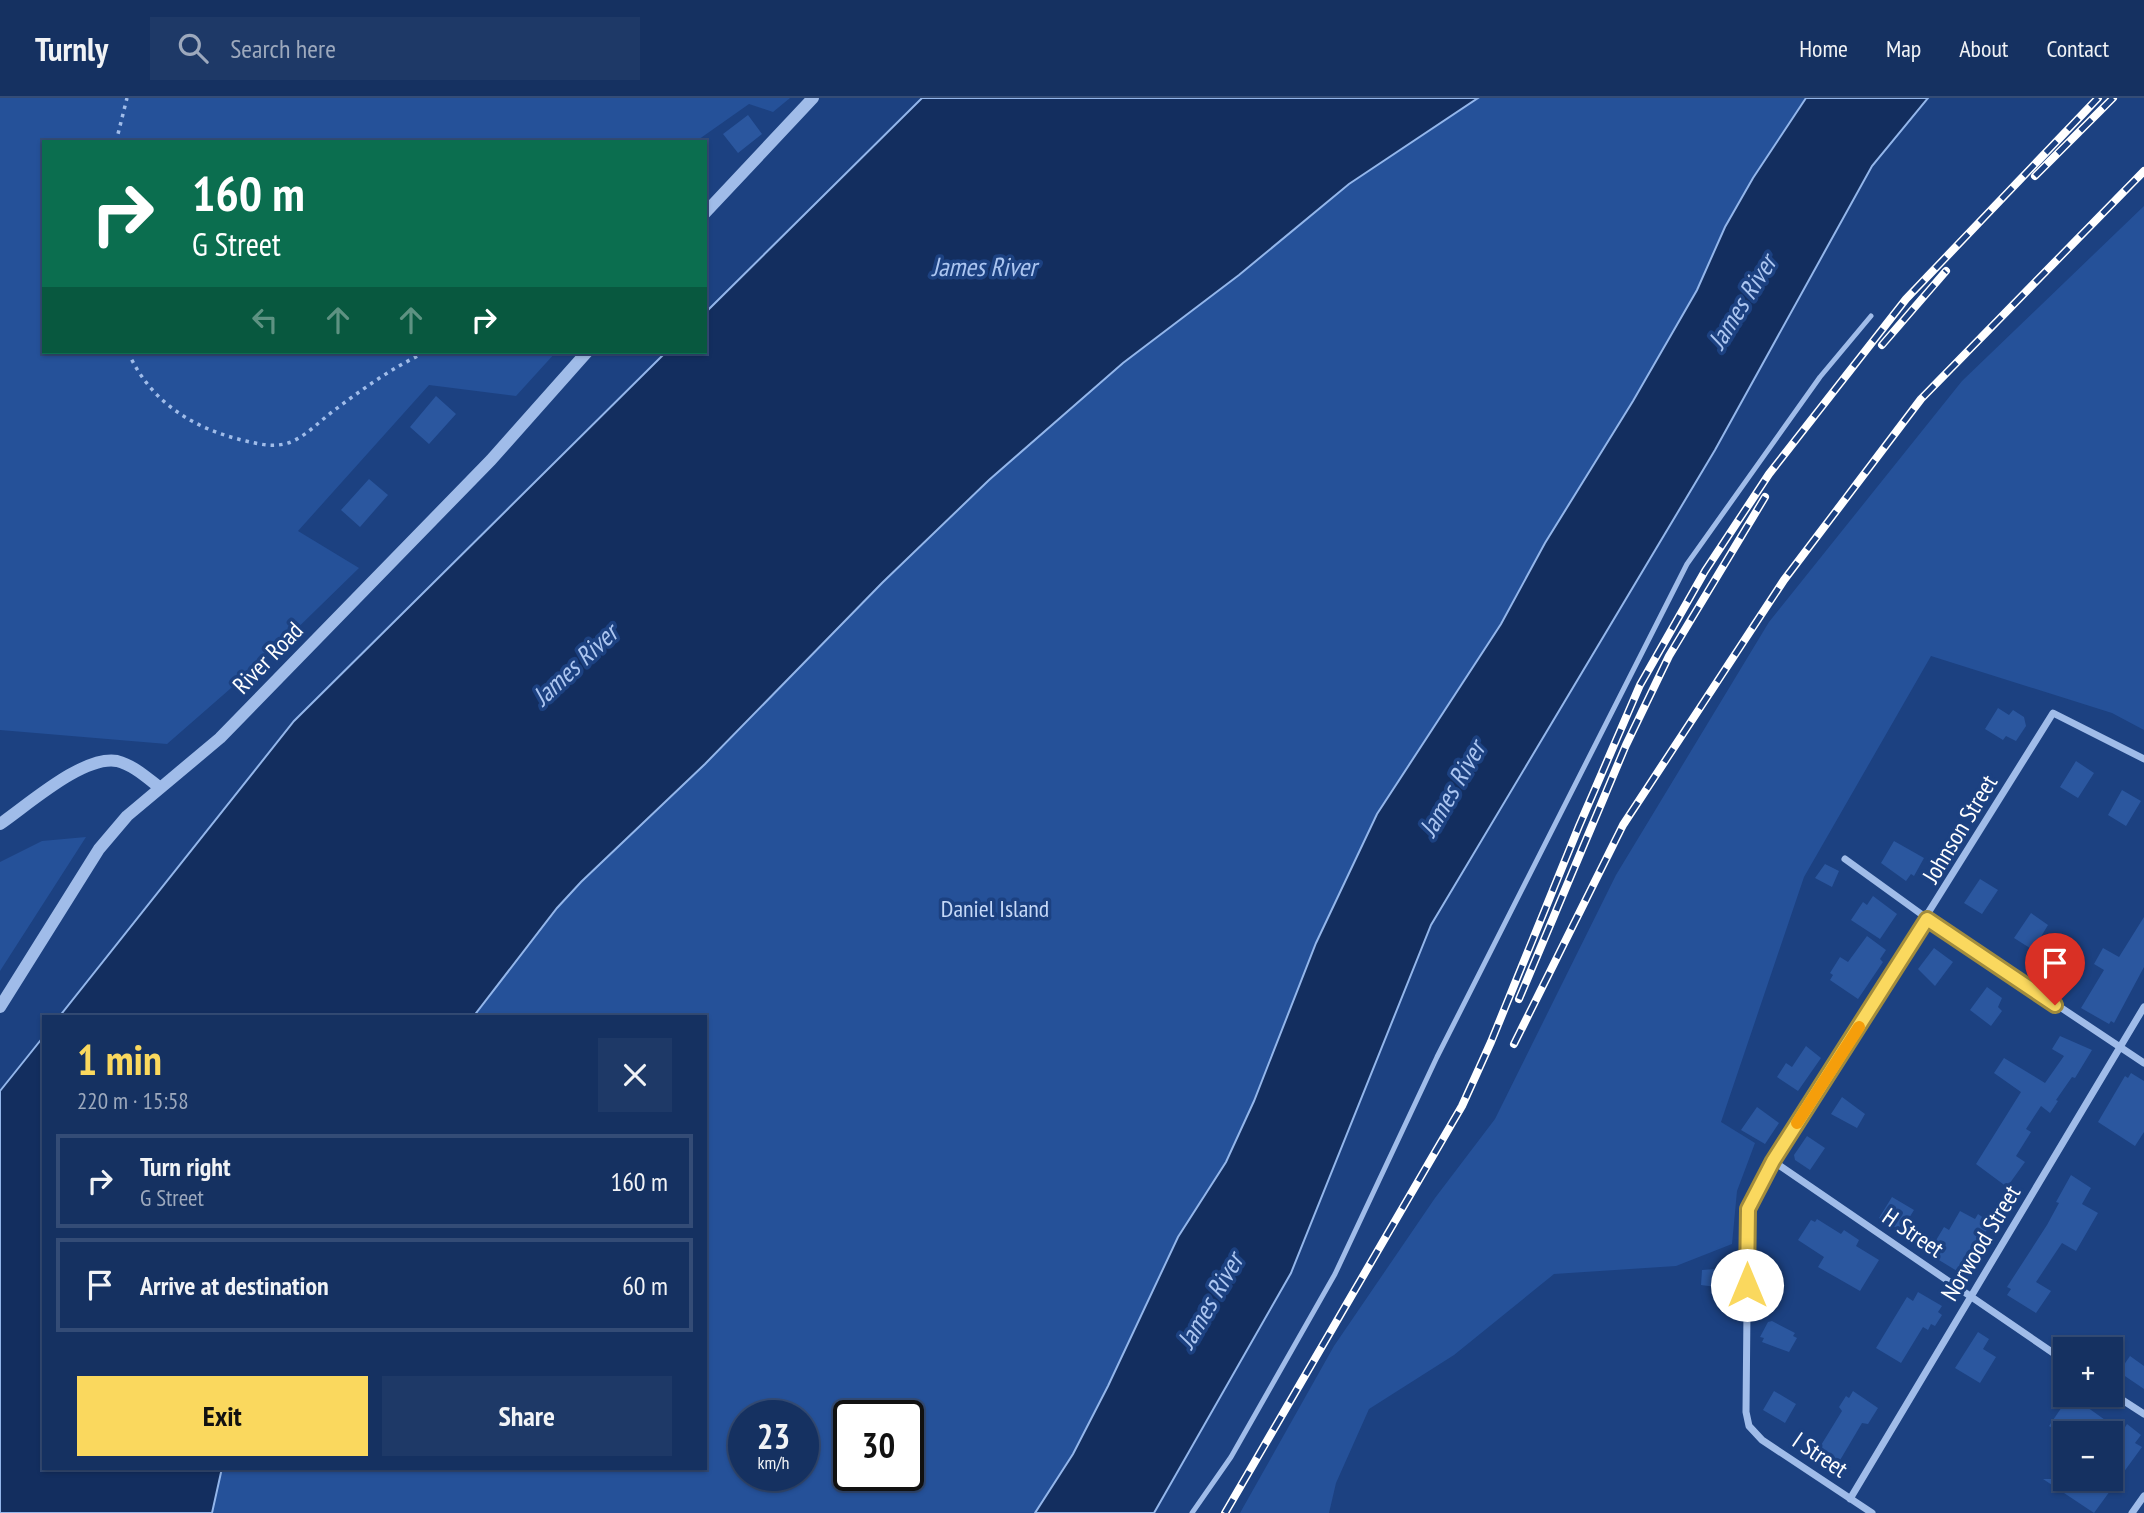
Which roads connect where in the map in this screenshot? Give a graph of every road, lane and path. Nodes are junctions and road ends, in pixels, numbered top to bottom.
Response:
1 (127, 98) edge
2 (813, 98) edge
3 (116, 140) edge
4 (707, 211) edge
5 (1871, 316) dead end
6 (129, 354) edge
7 (423, 354) edge
8 (585, 354) edge
9 (2144, 759) edge
10 (159, 787) junction
11 (0, 824) edge
12 (1845, 859) dead end
13 (1927, 919) junction
14 (0, 1007) edge
15 (2144, 1007) edge
16 (2119, 1048) junction
17 (2144, 1063) edge
18 (1773, 1161) junction
19 (1972, 1297) junction
20 (2053, 1353) edge
21 (2123, 1400) edge
22 (2144, 1414) edge
23 (1749, 1426) joint
24 (2144, 1496) edge
25 (1850, 1499) junction
26 (1192, 1513) edge
27 (1872, 1513) edge
28 (2132, 1513) edge

1 - 3 path
2 - 4 street
5 - 26 lane
6 - 7 path
8 - 10 street, River Road
9 - 13 street, Johnson Street
10 - 11 street
10 - 14 street, River Road
12 - 13 street
13 - 16 street
13 - 18 street, Johnson Street
15 - 16 street, Norwood Street
16 - 17 street
16 - 19 street, Norwood Street
18 - 19 street, H Street
18 - 23 street, Johnson Street
19 - 20 street, H Street
19 - 25 street, Norwood Street
21 - 22 street
23 - 25 street, I Street
24 - 28 street
25 - 27 street, I Street

